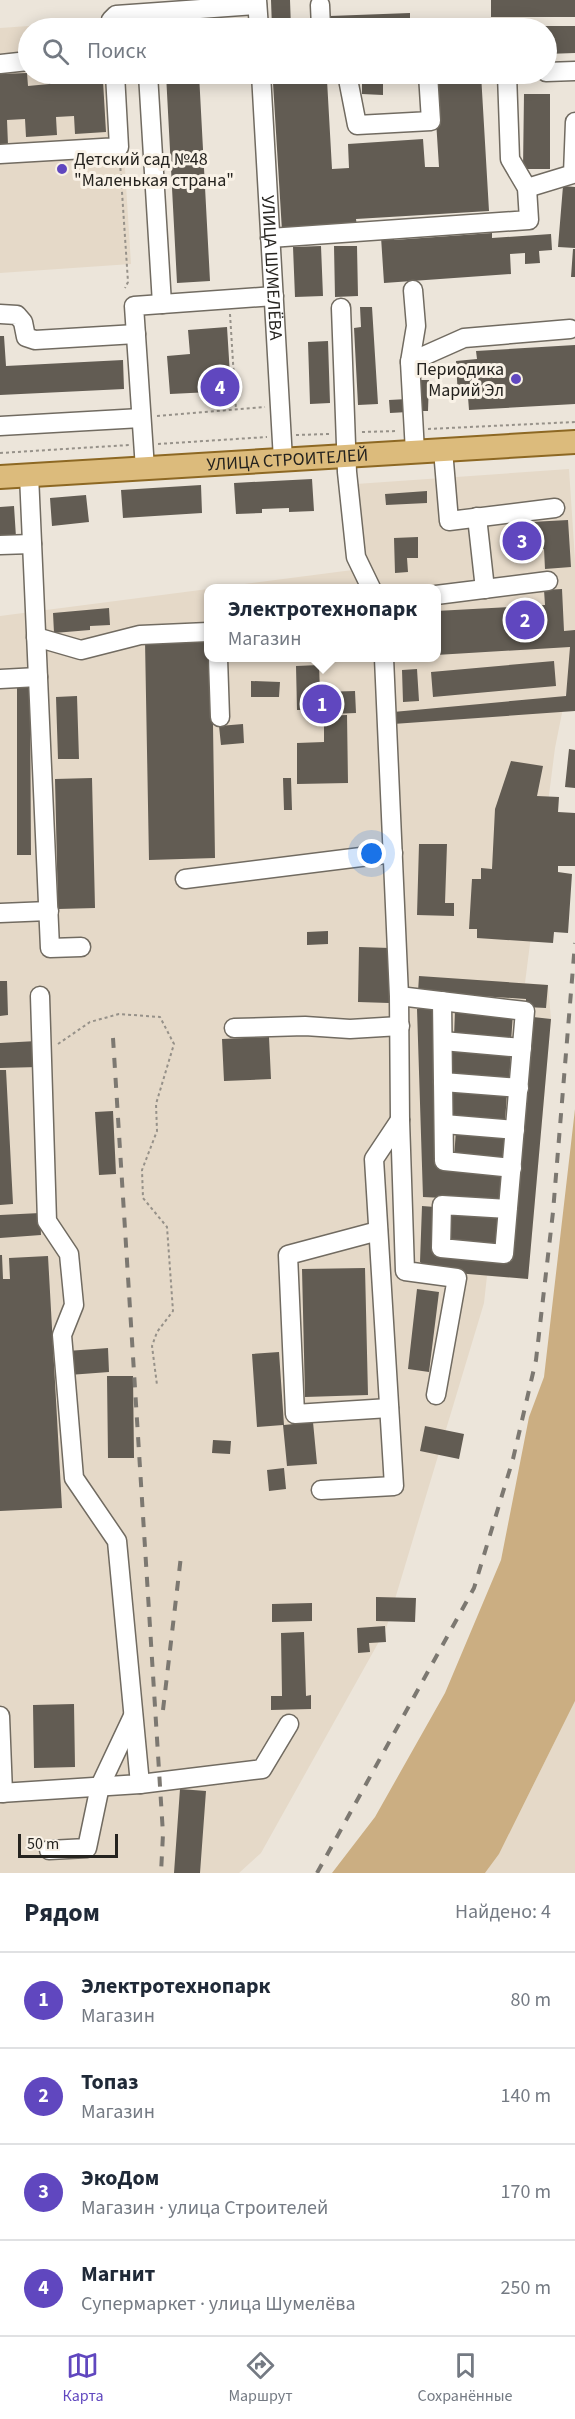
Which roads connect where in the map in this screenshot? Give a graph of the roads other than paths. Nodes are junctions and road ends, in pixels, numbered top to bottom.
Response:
1 (257, 3) edge
2 (320, 5) dead end
3 (148, 14) edge
4 (113, 18) edge
5 (258, 18) edge
6 (321, 18) edge
7 (18, 63) edge
8 (0, 64) edge
9 (575, 71) edge
10 (557, 72) edge
11 (116, 84) edge
12 (149, 84) edge
13 (262, 84) edge
14 (348, 84) edge
15 (429, 84) edge
16 (507, 84) edge
17 (575, 122) edge
18 (0, 154) edge
19 (527, 188) junction
20 (270, 238) junction
21 (413, 290) dead end
22 (274, 296) junction
23 (162, 304) junction
24 (341, 308) dead end
25 (0, 314) edge
26 (570, 329) dead end
27 (136, 334) junction
28 (410, 362) junction
29 (141, 418) junction
30 (0, 426) edge
31 (575, 442) edge
32 (443, 450) junction
33 (415, 452) junction
34 (346, 456) junction
35 (283, 460) junction
36 (145, 469) junction
37 (29, 475) junction
38 (0, 477) edge
39 (555, 508) dead end
40 (477, 518) junction
41 (32, 544) junction
42 (0, 545) edge
43 (548, 582) dead end
44 (369, 584) edge
45 (485, 589) junction
46 (441, 594) edge
47 (204, 632) edge
48 (36, 637) junction
49 (218, 662) edge
50 (384, 662) edge
51 (38, 677) junction
52 (0, 679) edge
53 (220, 717) dead end
54 (393, 853) junction
55 (185, 879) dead end
56 (49, 911) junction
57 (0, 914) edge
58 (81, 947) dead end
59 (40, 996) dead end
60 (399, 996) junction
61 (442, 1001) junction
62 (400, 1026) junction
63 (234, 1028) dead end
64 (443, 1041) junction
65 (522, 1048) junction
66 (443, 1082) junction
67 (519, 1088) junction
68 (400, 1120) junction
69 (444, 1124) junction
70 (515, 1130) junction
71 (512, 1168) junction
72 (508, 1209) dead end
73 (378, 1231) junction
74 (436, 1395) dead end
75 (389, 1408) junction
76 (321, 1490) dead end
77 (134, 1714) junction
78 (0, 1716) edge
79 (289, 1724) dead end
80 (140, 1784) junction
81 (100, 1786) junction
82 (2, 1793) edge
83 (49, 1850) dead end

1 - 3 street
1 - 5 street
2 - 6 street
3 - 4 street
7 - 8 street
9 - 10 street
11 - 18 street
12 - 23 street
13 - 20 street, УЛИЦА ШУМЕЛЁВА
14 - 15 street
16 - 19 street
17 - 19 street
19 - 20 street
20 - 22 street, УЛИЦА ШУМЕЛЁВА
21 - 28 street
22 - 23 street
22 - 35 street, УЛИЦА ШУМЕЛЁВА
23 - 27 street
24 - 34 street
25 - 27 street
26 - 28 street
27 - 29 street
28 - 33 street
29 - 30 street
29 - 36 street
31 - 32 main road, УЛИЦА СТРОИТЕЛЕЙ
32 - 33 main road, УЛИЦА СТРОИТЕЛЕЙ
32 - 40 street
33 - 34 main road, УЛИЦА СТРОИТЕЛЕЙ
34 - 35 main road, УЛИЦА СТРОИТЕЛЕЙ
34 - 44 street
35 - 36 main road, УЛИЦА СТРОИТЕЛЕЙ
36 - 37 main road, УЛИЦА СТРОИТЕЛЕЙ
37 - 38 main road, УЛИЦА СТРОИТЕЛЕЙ
37 - 41 street
39 - 40 street
40 - 45 street
41 - 42 street
41 - 48 street
43 - 45 street
45 - 46 street
47 - 48 street
48 - 51 street
49 - 53 street
50 - 54 street
51 - 52 street
51 - 56 street
54 - 55 street
54 - 60 street
56 - 57 street
56 - 58 street
59 - 77 street
60 - 61 street
60 - 62 street
61 - 64 street
61 - 65 street
62 - 63 street
62 - 68 street
64 - 65 street
64 - 66 street
65 - 67 street
66 - 67 street
66 - 69 street
67 - 70 street
68 - 73 street
68 - 74 street
69 - 70 street
69 - 71 street
70 - 71 street
71 - 72 street
73 - 75 street
73 - 75 street
75 - 76 street
77 - 80 street
77 - 81 street
78 - 82 street
79 - 80 street
80 - 81 street
81 - 82 street
81 - 83 street

